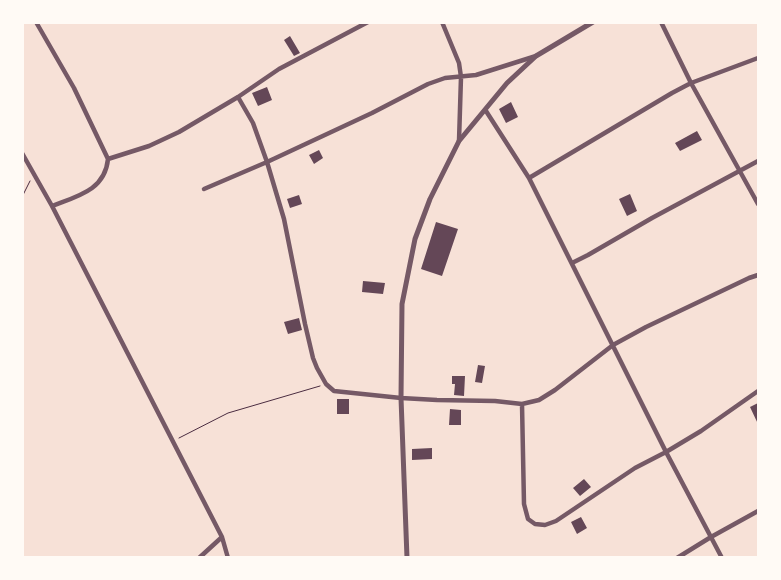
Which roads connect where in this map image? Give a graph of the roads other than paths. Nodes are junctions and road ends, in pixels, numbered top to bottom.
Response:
1 (36, 22) edge
2 (368, 22) edge
3 (442, 22) edge
4 (594, 22) edge
5 (660, 22) edge
6 (536, 56) junction
7 (758, 58) edge
8 (460, 77) junction
9 (691, 83) junction
10 (238, 97) junction
11 (486, 111) junction
12 (459, 141) junction
13 (22, 153) edge
14 (108, 159) junction
15 (267, 162) junction
16 (758, 162) edge
17 (741, 171) junction
18 (529, 178) junction
19 (204, 189) dead end
20 (758, 204) edge
21 (52, 206) junction
22 (572, 263) junction
23 (758, 275) edge
24 (612, 345) junction
25 (758, 391) edge
26 (401, 398) junction
27 (522, 404) junction
28 (666, 452) junction
29 (758, 512) edge
30 (222, 537) junction
31 (710, 537) junction
32 (198, 558) edge
33 (228, 558) edge
34 (407, 558) edge
35 (677, 558) edge
36 (722, 558) edge

1 - 14 street
2 - 10 street
3 - 8 street
4 - 6 street
5 - 9 street
6 - 8 street
6 - 11 street
7 - 9 street
8 - 12 street
8 - 15 street
9 - 17 street
9 - 18 street
10 - 14 street
10 - 15 street
11 - 12 street
11 - 18 street
12 - 26 street
13 - 21 street
14 - 21 street
15 - 19 street
15 - 26 street
16 - 17 street
17 - 20 street
17 - 22 street
18 - 22 street
21 - 30 street
22 - 24 street
23 - 24 street
24 - 27 street
24 - 28 street
25 - 28 street
26 - 27 street
26 - 34 street
27 - 28 street
28 - 31 street
29 - 31 street
30 - 32 street
30 - 33 street
31 - 35 street
31 - 36 street

